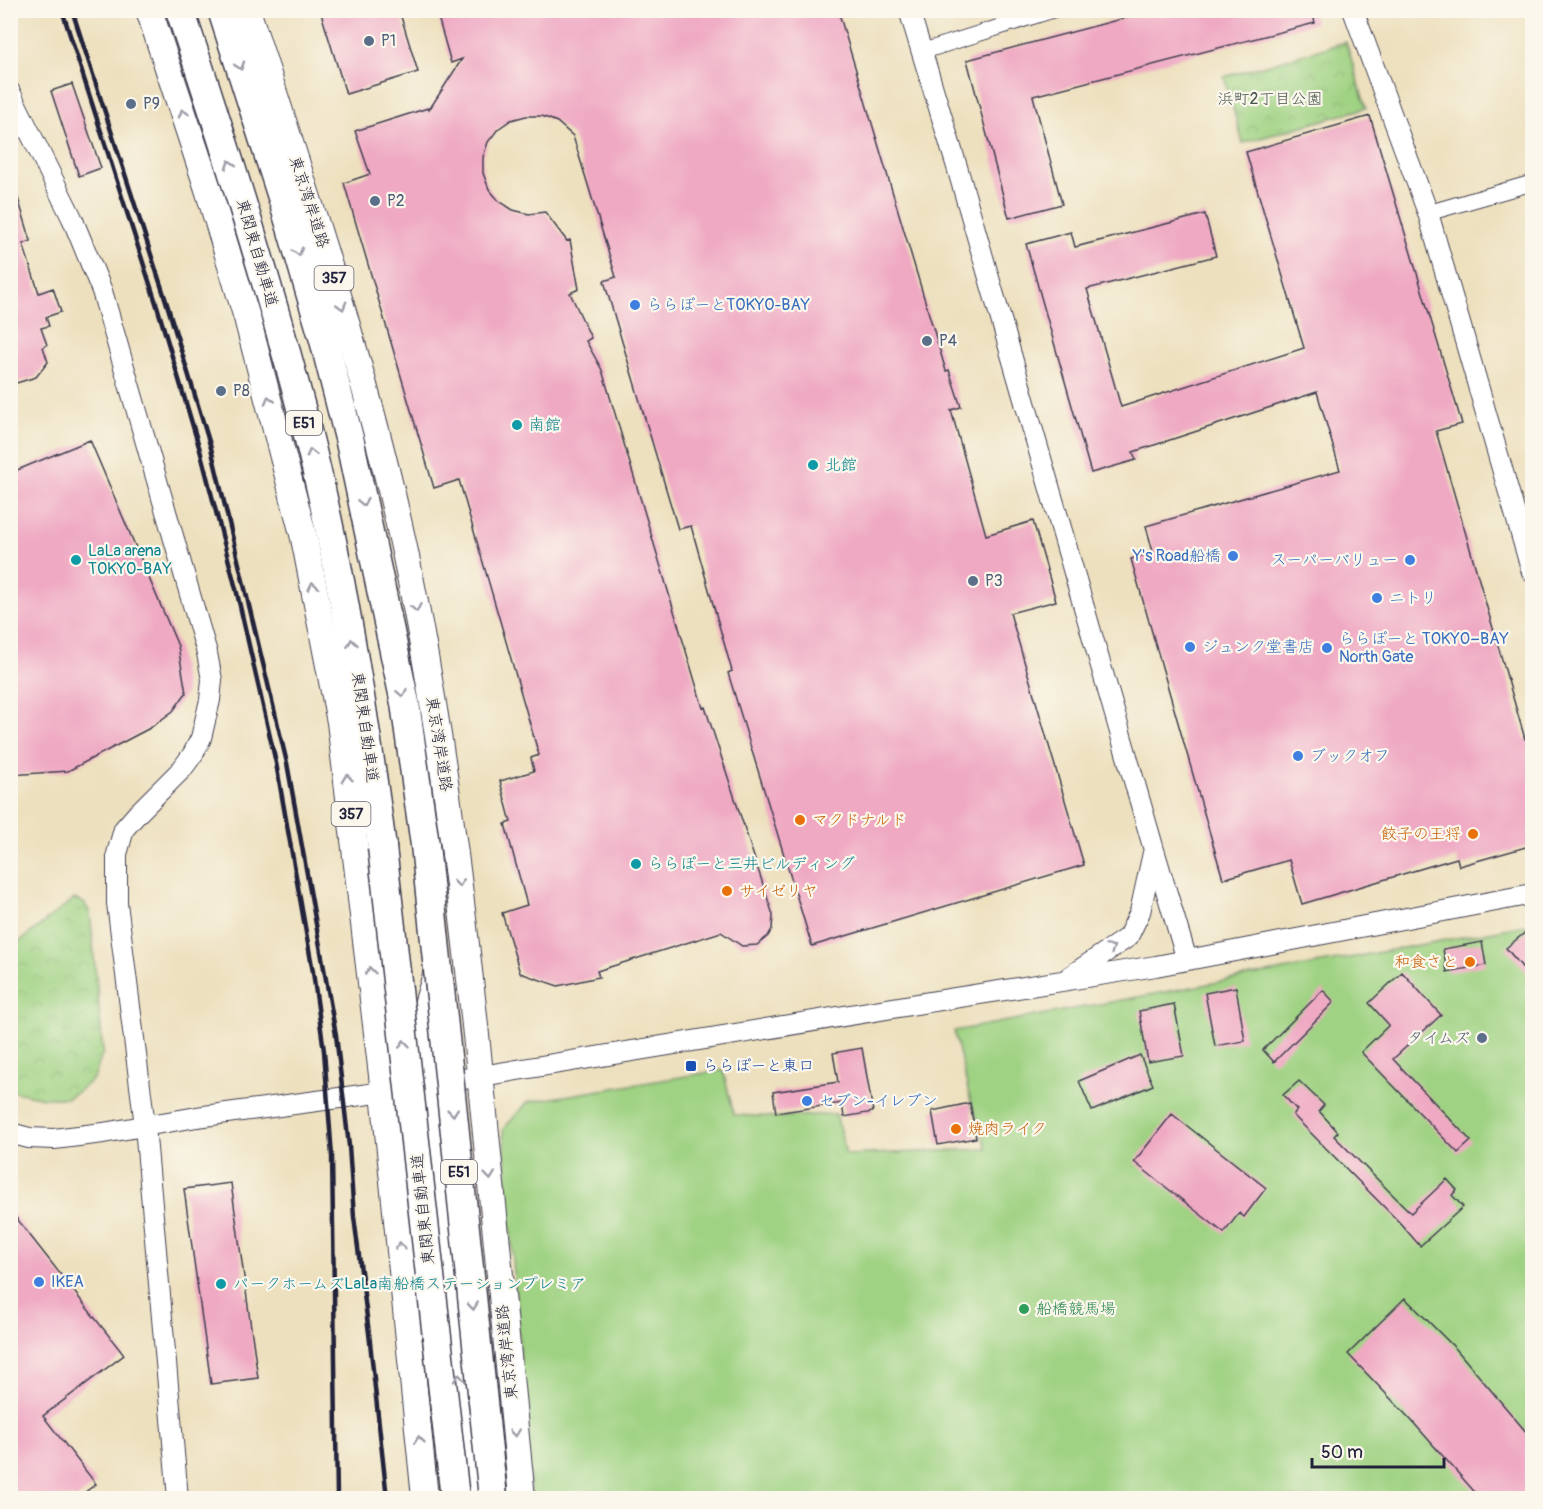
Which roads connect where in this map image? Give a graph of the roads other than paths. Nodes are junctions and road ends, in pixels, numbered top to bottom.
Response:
1 (149, 10) edge
2 (180, 10) edge
3 (222, 10) edge
4 (247, 10) edge
5 (909, 10) edge
6 (1053, 10) edge
7 (1353, 10) edge
8 (921, 52) junction
9 (10, 92) edge
10 (1533, 183) edge
11 (1428, 213) junction
12 (1531, 559) edge
13 (450, 816) junction
14 (1154, 850) junction
15 (1533, 894) edge
16 (1188, 960) junction
17 (1063, 982) junction
18 (480, 1076) junction
19 (431, 1084) junction
20 (384, 1092) junction
21 (145, 1126) junction
22 (10, 1133) edge
23 (178, 1498) edge
24 (425, 1498) edge
25 (455, 1498) edge
26 (471, 1498) edge
27 (493, 1498) edge
28 (522, 1498) edge

20 -> 1 highway, 357
25 -> 2 highway, 東関東自動車道 / E51, bridge
3 -> 27 highway, E51, bridge
4 -> 13 highway, 東京湾岸道路 / 357
5 - 8 street
6 - 8 street
7 - 11 street
8 - 14 street
9 - 21 street
10 - 11 street
11 - 12 street
13 -> 18 highway, 東京湾岸道路 / 357
13 - 19 street
14 - 16 street
17 -> 14 street
15 - 16 street
16 - 17 street
17 - 18 street
18 - 19 street
18 -> 28 highway, 東京湾岸道路 / 357
19 - 20 street
26 -> 19 street
20 - 21 street
24 -> 20 highway, 357
21 - 22 street
21 - 23 street

